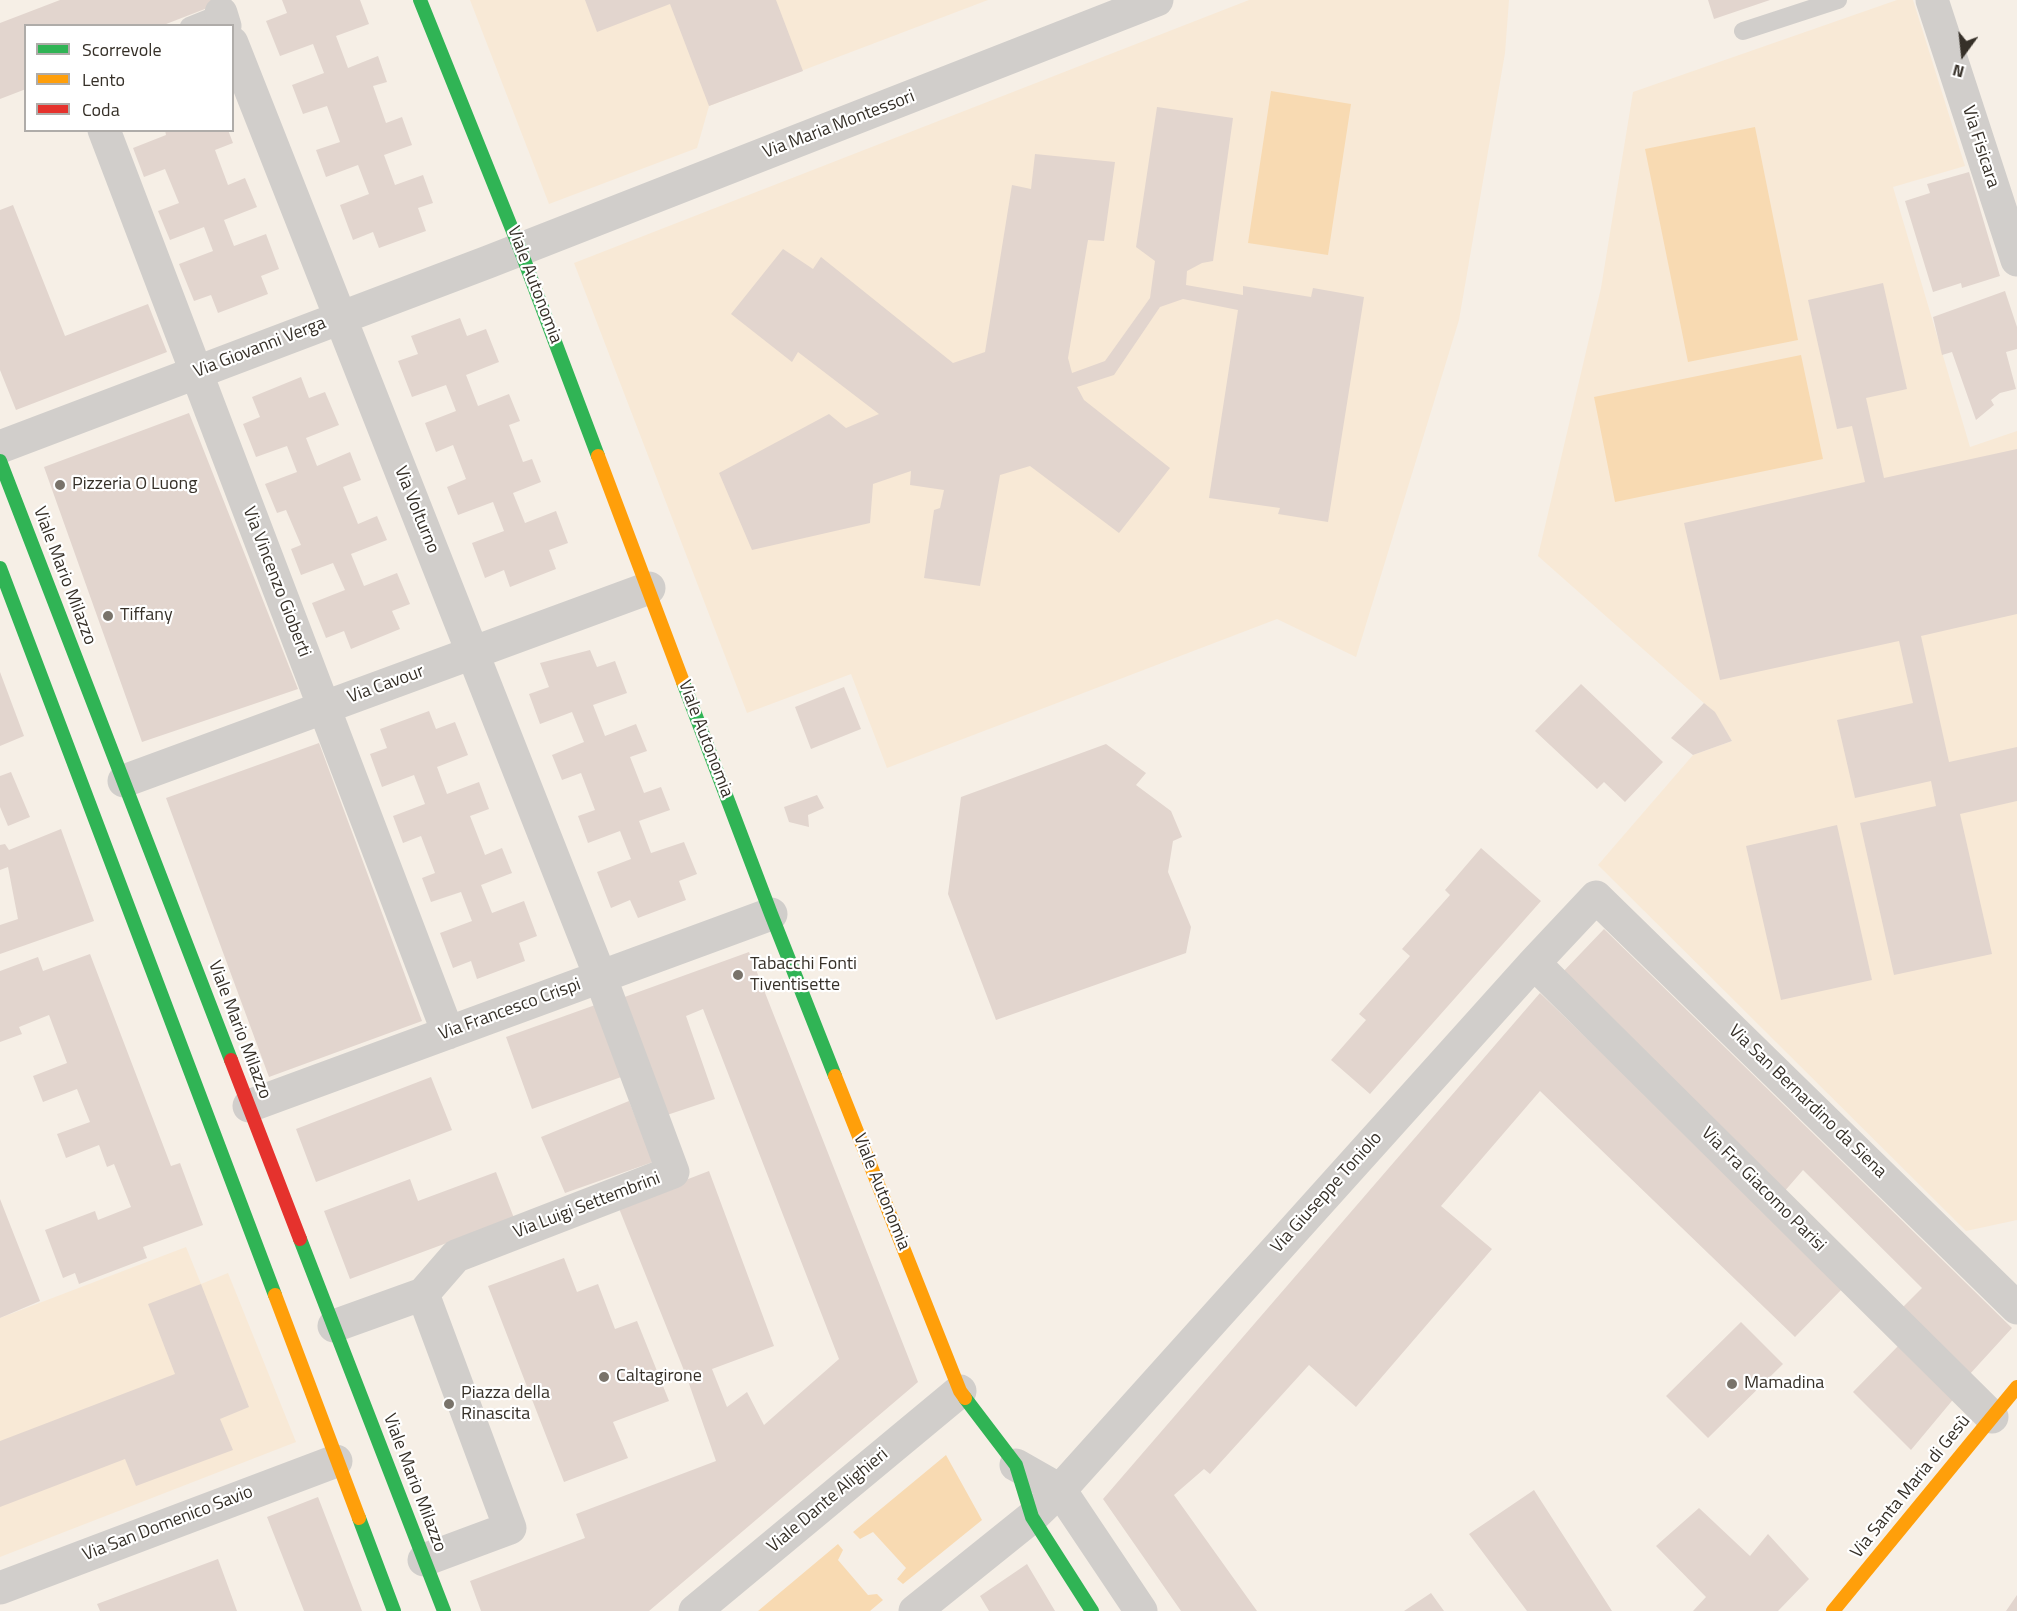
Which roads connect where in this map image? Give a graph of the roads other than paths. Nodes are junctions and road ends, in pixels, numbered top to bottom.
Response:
1 (420, 0) edge
2 (1156, 0) edge
3 (1838, 0) edge
4 (1932, 0) edge
5 (223, 19) edge
6 (199, 24) edge
7 (1743, 31) dead end
8 (234, 48) edge
9 (105, 132) edge
10 (520, 249) junction
11 (2017, 260) edge
12 (341, 318) junction
13 (196, 372) junction
14 (0, 447) edge
15 (0, 461) edge
16 (0, 568) edge
17 (649, 588) junction
18 (473, 653) junction
19 (324, 708) junction
20 (124, 782) junction
21 (1596, 897) joint
22 (771, 914) junction
23 (1534, 963) junction
24 (600, 976) junction
25 (448, 1033) junction
26 (249, 1106) junction
27 (423, 1294) junction
28 (2017, 1308) edge
29 (334, 1326) junction
30 (2017, 1387) edge
31 (960, 1391) junction
32 (1992, 1417) junction
33 (336, 1461) junction
34 (1016, 1465) junction
35 (1060, 1490) junction
36 (1032, 1517) junction
37 (424, 1560) junction
38 (0, 1588) edge
39 (394, 1611) edge
40 (444, 1611) edge
41 (695, 1611) edge
42 (915, 1611) edge
43 (1092, 1611) edge
44 (1141, 1611) edge
45 (1833, 1611) edge

1 - 10 street, Viale Autonomia
2 - 10 street, Via Maria Montessori
3 - 7 lane
4 - 11 street, Via Fisicara
5 - 6 lane
8 - 12 street, Via Volturno
9 - 13 street, Via Vincenzo Gioberti
10 - 12 street, Via Giovanni Verga
10 - 17 street, Viale Autonomia
12 - 13 street, Via Giovanni Verga
12 - 18 street, Via Volturno
13 - 14 street, Via Giovanni Verga
13 - 19 street, Via Vincenzo Gioberti
15 - 20 street, Viale Mario Milazzo
16 - 33 street
17 - 18 street, Via Cavour
17 - 22 street, Viale Autonomia
18 - 19 street, Via Cavour
18 - 24 street, Via Volturno
19 - 20 street, Via Cavour
19 - 25 street, Via Vincenzo Gioberti
20 - 26 street, Viale Mario Milazzo
21 - 23 street, Via Giuseppe Toniolo
21 - 28 street, Via San Bernardino da Siena
22 - 24 street, Via Francesco Crispi
22 - 31 street, Viale Autonomia
23 - 32 street, Via Fra Giacomo Parisi
23 - 35 street, Via Giuseppe Toniolo
24 - 25 street, Via Francesco Crispi
24 - 27 street, Via Luigi Settembrini
25 - 26 street, Via Francesco Crispi
26 - 29 street, Viale Mario Milazzo
27 - 29 street
27 - 37 street
29 - 37 street, Viale Mario Milazzo
30 - 32 street, Via Santa Maria di Gesù
31 - 34 street, Viale Autonomia
31 - 41 street, Viale Dante Alighieri
32 - 45 street, Via Santa Maria di Gesù
33 - 38 street, Via San Domenico Savio
33 - 39 street
34 - 35 street, Viale Autonomia
34 - 36 street, Viale Autonomia
35 - 36 street, Via Giuseppe Toniolo
35 - 44 street, Viale Autonomia
36 - 42 street
36 - 43 street, Viale Autonomia
37 - 40 street, Viale Mario Milazzo

